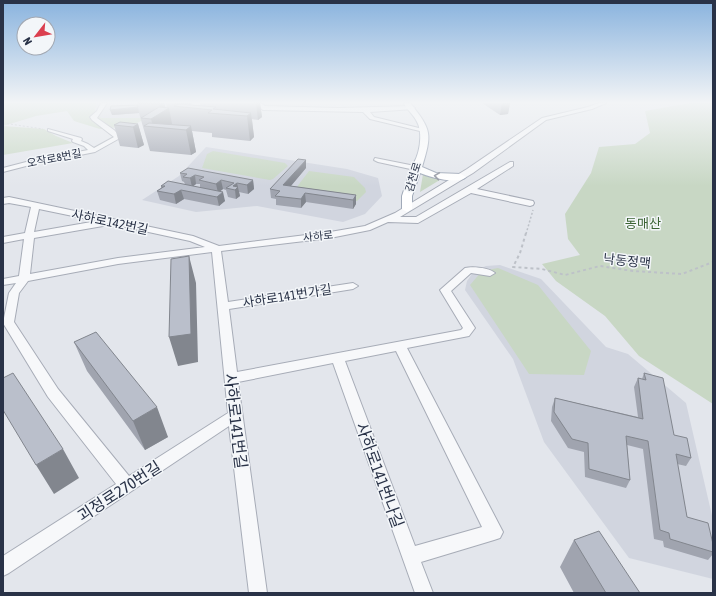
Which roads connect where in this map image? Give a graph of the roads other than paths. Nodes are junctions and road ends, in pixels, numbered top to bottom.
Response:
1 (424, 130) edge
2 (53, 131) edge
3 (112, 131) edge
4 (527, 131) edge
5 (93, 151) junction
6 (378, 160) dead end
7 (510, 164) dead end
8 (5, 167) edge
9 (415, 168) junction
10 (461, 177) junction
11 (470, 190) junction
12 (3, 201) edge
13 (530, 203) road end
14 (35, 206) junction
15 (408, 209) junction
16 (388, 220) junction
17 (109, 222) junction
18 (29, 236) junction
19 (3, 240) edge
20 (216, 248) junction
21 (490, 273) dead end
22 (24, 279) junction
23 (3, 282) edge
24 (353, 286) dead end
25 (222, 306) junction
26 (399, 345) junction
27 (337, 357) junction
28 (231, 378) junction
29 (235, 415) junction
30 (127, 486) junction
31 (410, 556) junction
32 (3, 566) edge
33 (258, 593) edge
34 (424, 593) edge

1 - 9 main road, 감천로
2 - 5 street
3 - 5 street, 오작로8번길
4 - 10 street, 사하로
5 - 8 street, 오작로8번길
6 - 9 street
7 - 11 street
10 -> 9 main road
9 - 15 main road, 감천로
10 - 15 street, 사하로
11 - 13 street
11 - 16 street
12 - 14 street, 사하로142번길
14 - 17 street, 사하로142번길
14 - 18 street
15 - 16 street, 사하로
16 - 20 street, 사하로
17 - 18 street
17 - 20 street, 사하로142번길
18 - 19 street
18 - 22 street
20 - 22 street, 사하로
20 - 25 street, 사하로141번길
21 - 26 street
22 - 23 street, 사하로
22 - 30 street
24 - 25 street, 사하로141번가길
25 - 28 street, 사하로141번길
26 - 27 street
26 - 31 street
27 - 28 street
27 - 31 street, 사하로141번나길
28 - 29 street, 사하로141번길
29 - 30 street, 괴정로270번길
29 - 33 street, 사하로141번길
30 - 32 street, 괴정로270번길
31 - 34 street, 사하로141번나길

